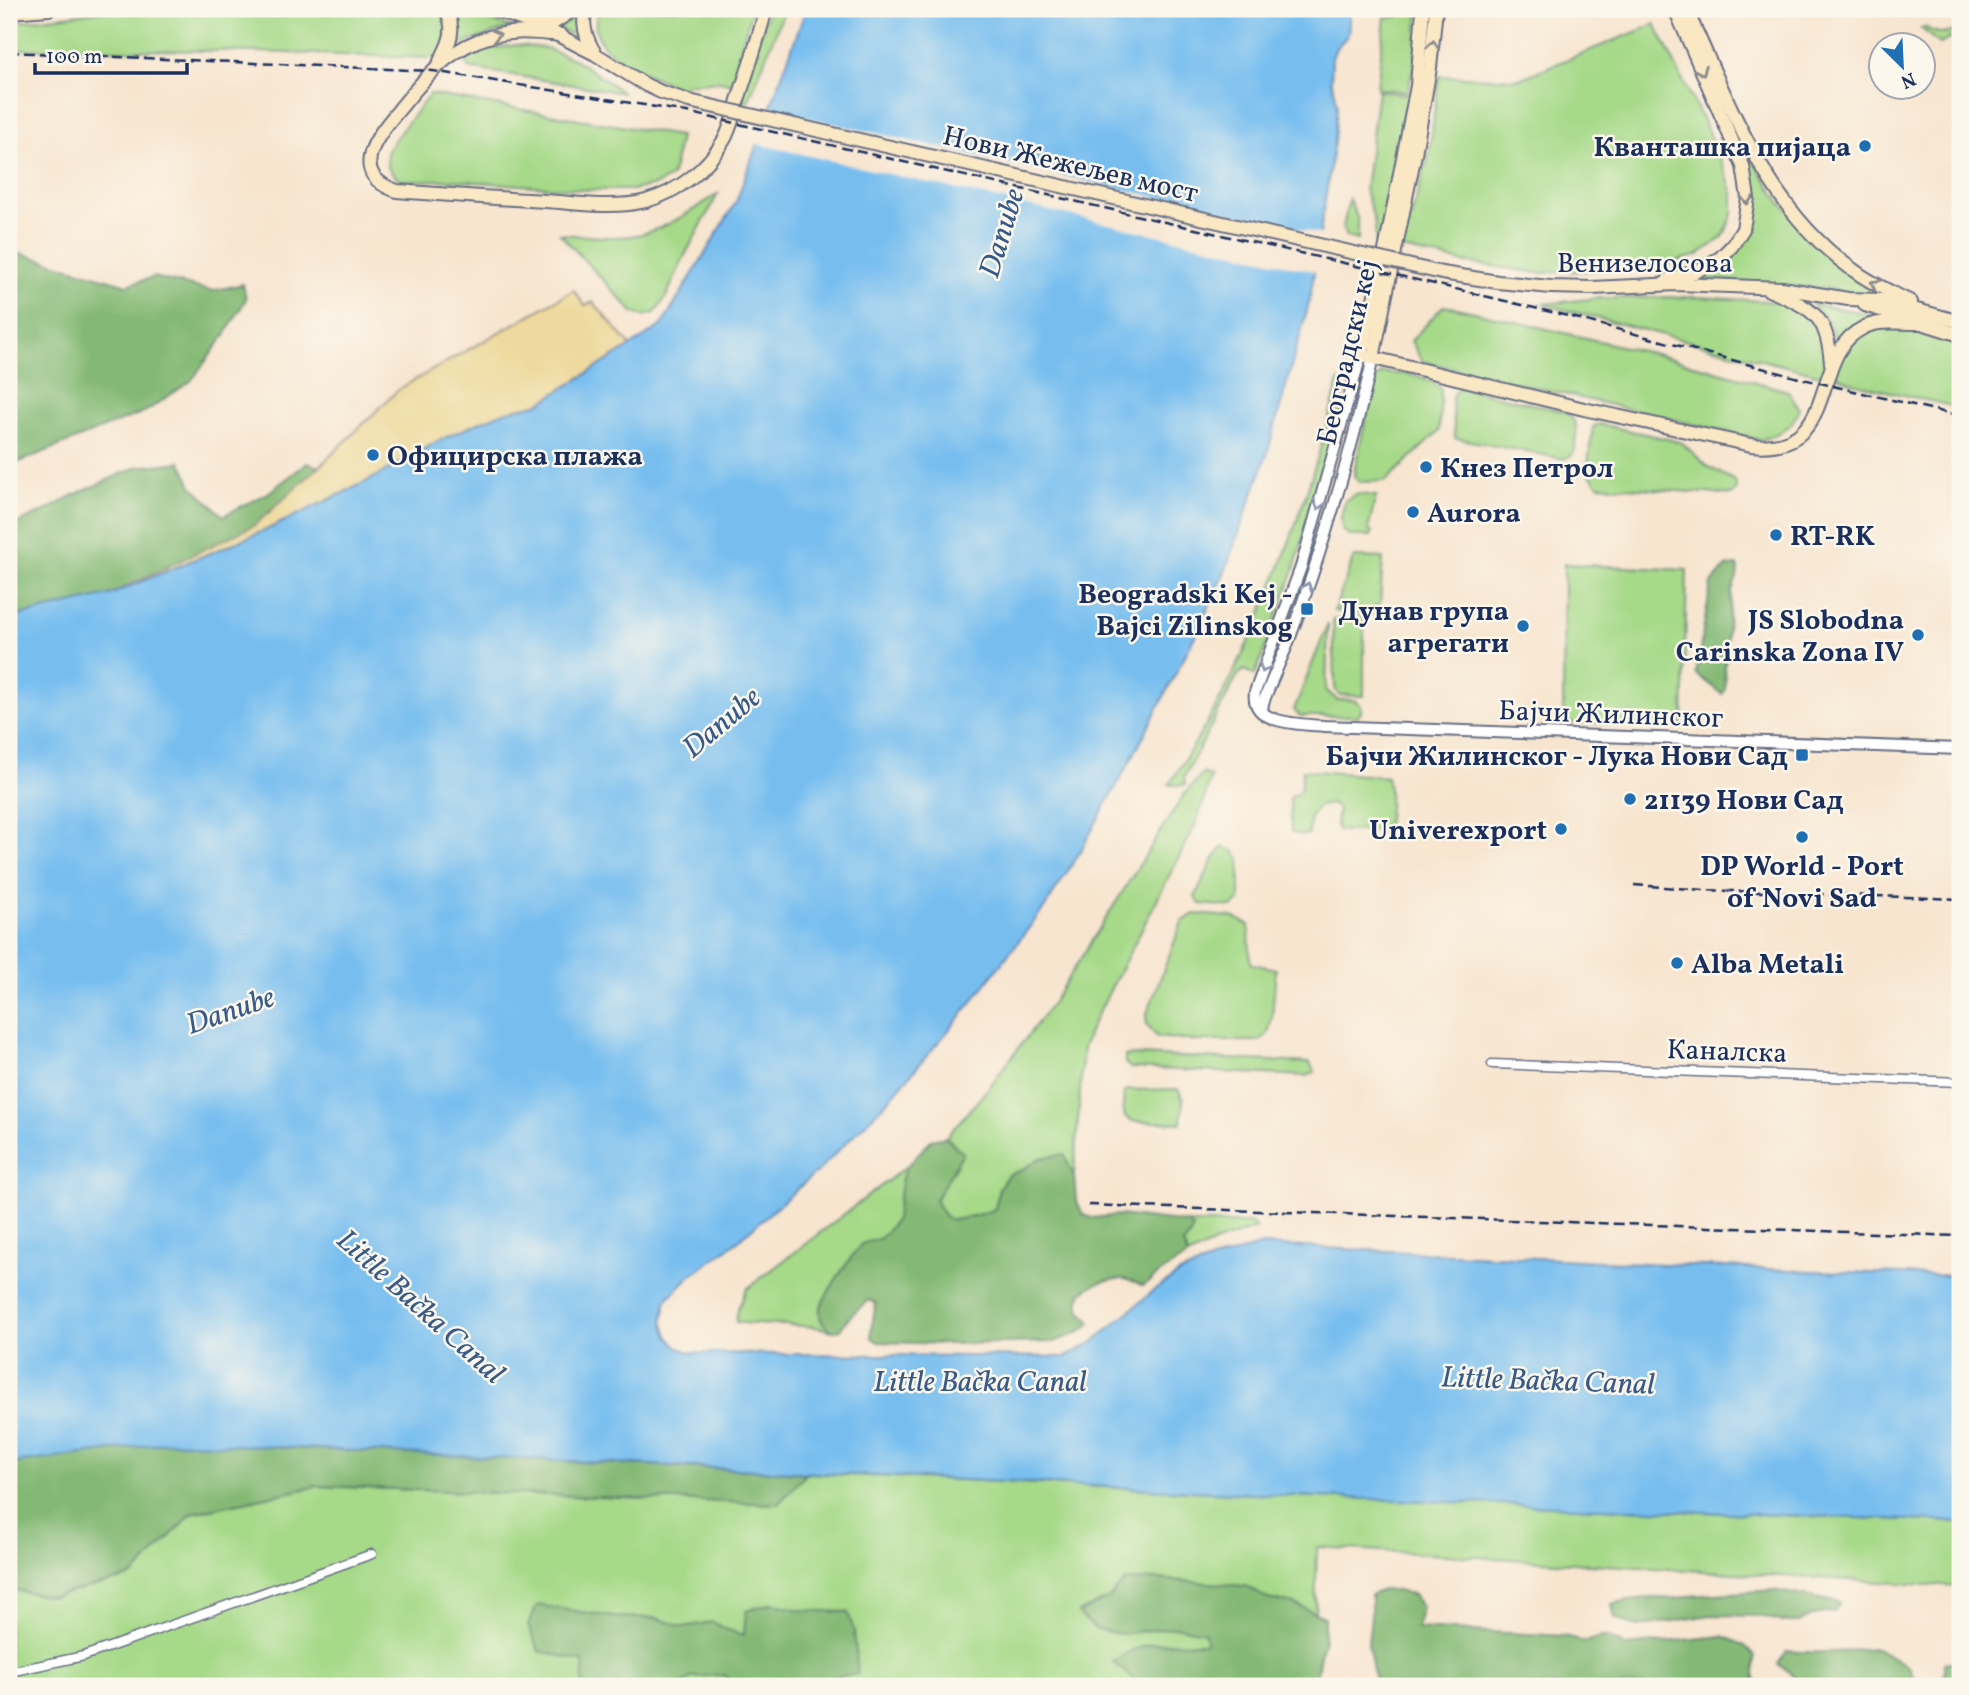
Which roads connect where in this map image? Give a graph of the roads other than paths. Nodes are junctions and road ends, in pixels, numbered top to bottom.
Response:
1 (49, 9) edge
2 (445, 9) edge
3 (493, 9) edge
4 (575, 9) edge
5 (586, 9) edge
6 (766, 9) edge
7 (1423, 9) edge
8 (1436, 9) edge
9 (1675, 9) edge
10 (1686, 9) edge
11 (9, 12) edge
12 (542, 26) junction
13 (561, 36) junction
14 (595, 54) junction
15 (438, 64) junction
16 (1442, 272) joint
17 (1644, 286) junction
18 (1762, 287) junction
19 (1848, 299) junction
20 (1936, 314) junction
21 (1960, 321) edge
22 (1921, 323) junction
23 (1960, 335) edge
24 (1367, 357) junction
25 (1832, 366) junction
26 (1262, 712) joint
27 (1960, 749) edge
28 (1492, 1064) dead end
29 (1960, 1082) edge
30 (372, 1554) dead end
31 (9, 1672) edge

1 - 11 main road
2 - 15 main road
3 - 12 main road, Нови Жежељев мост
4 - 12 main road
5 - 14 main road
6 - 15 main road
7 - 24 main road, Београдски кеј
24 -> 8 main road, Београдски кеј
9 -> 17 main road
20 -> 10 main road
12 - 13 main road, Нови Жежељев мост
13 - 14 main road, Нови Жежељев мост
15 -> 13 main road
14 - 16 main road, Нови Жежељев мост, bridge
16 - 17 main road, Венизелосова
17 - 18 main road, Венизелосова
18 - 19 main road, Венизелосова
18 - 25 main road
19 - 20 main road, Венизелосова
19 - 22 main road, Венизелосова
20 - 21 main road, Венизелосова
22 - 23 main road, Венизелосова
22 - 25 main road
24 - 25 main road
24 - 26 street, Београдски кеј
26 - 27 street, Бајчи Жилинског
28 - 29 street, Каналска
30 - 31 street

